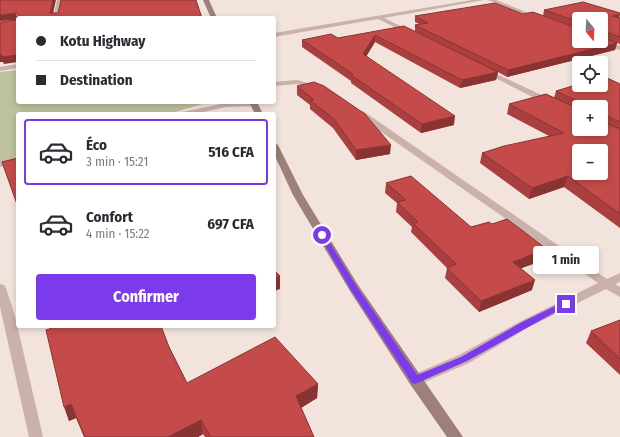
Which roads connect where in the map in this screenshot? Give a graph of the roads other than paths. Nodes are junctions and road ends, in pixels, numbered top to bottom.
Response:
1 (60, 0) edge
2 (206, 0) edge
3 (481, 0) edge
4 (491, 0) edge
5 (56, 16) edge
6 (213, 16) edge
7 (378, 17) junction
8 (542, 19) edge
9 (276, 35) edge
10 (420, 38) edge
11 (608, 44) edge
12 (620, 48) edge
13 (16, 66) edge
14 (0, 69) edge
15 (482, 69) edge
16 (276, 84) edge
17 (328, 91) edge
18 (240, 104) edge
19 (352, 107) edge
20 (558, 107) edge
21 (194, 112) edge
22 (276, 150) edge
23 (16, 160) edge
24 (0, 164) edge
25 (620, 277) edge
26 (607, 284) junction
27 (0, 288) edge
28 (620, 293) edge
29 (5, 318) edge
30 (415, 380) junction
31 (36, 437) edge
32 (456, 437) edge

1 - 5 street
2 - 6 street
3 - 7 street
4 - 8 street
7 - 9 street
7 - 10 street
11 - 12 street
13 - 14 street
15 - 20 street
16 - 17 street
18 - 21 street
19 - 26 street
22 - 30 street
23 - 24 street
25 - 26 street
26 - 28 street
26 - 30 street
27 - 29 street
29 - 31 street
30 - 32 street

